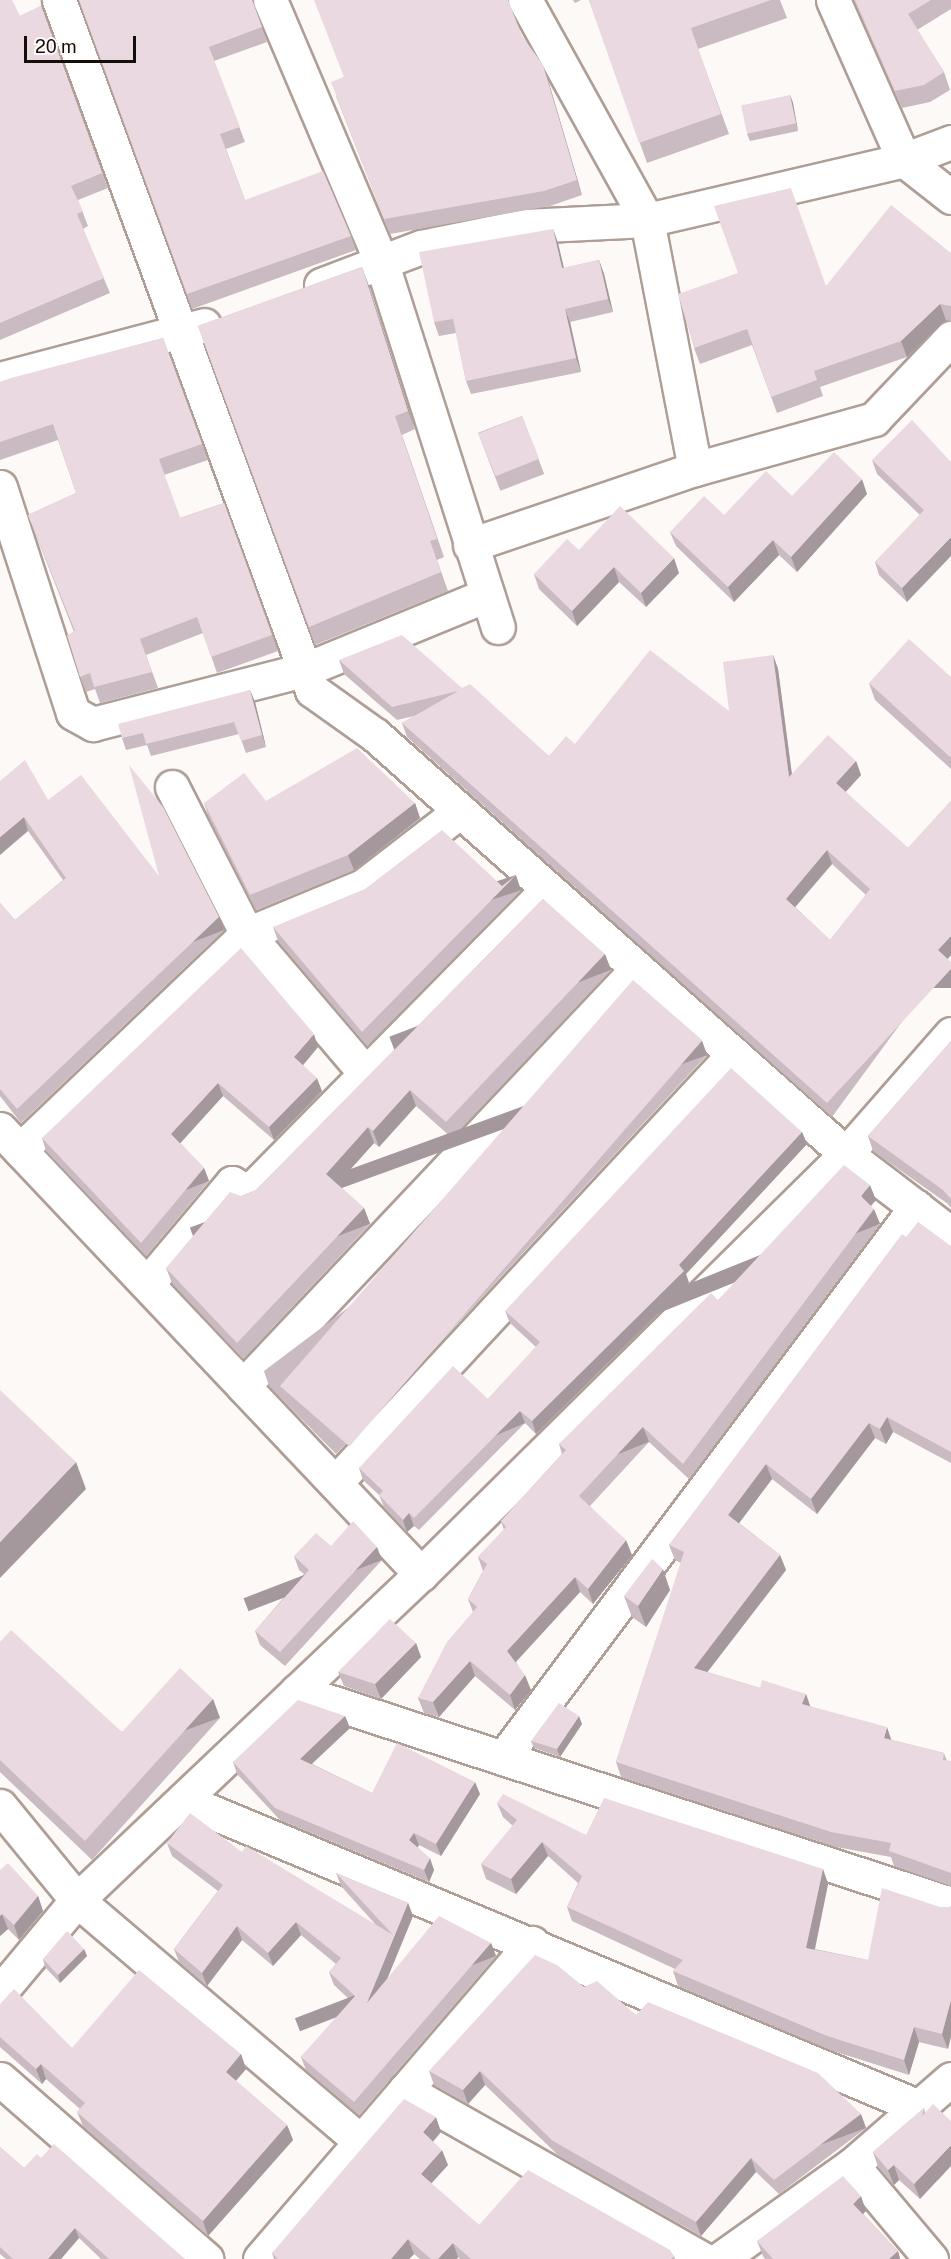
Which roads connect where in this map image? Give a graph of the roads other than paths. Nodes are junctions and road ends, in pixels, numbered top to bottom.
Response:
1 (59, 0) edge
2 (270, 0) edge
3 (525, 0) edge
4 (833, 0) edge
5 (951, 142) edge
6 (904, 160) junction
7 (951, 197) edge
8 (648, 220) junction
9 (382, 264) junction
10 (292, 295) edge
11 (235, 314) edge
12 (183, 331) junction
13 (951, 338) edge
14 (0, 379) edge
15 (695, 469) junction
16 (0, 487) edge
17 (471, 545) junction
18 (487, 595) junction
19 (498, 627) dead end
20 (303, 670) junction
21 (172, 788) dead end
22 (460, 811) junction
23 (548, 889) junction
24 (248, 934) junction
25 (637, 969) junction
26 (951, 1034) edge
27 (734, 1054) junction
28 (366, 1074) junction
29 (10, 1139) edge
30 (846, 1154) junction
31 (916, 1207) junction
32 (951, 1233) edge
33 (147, 1284) junction
34 (243, 1386) junction
35 (334, 1483) junction
36 (421, 1574) junction
37 (297, 1691) junction
38 (503, 1758) junction
39 (183, 1800) junction
40 (0, 1806) edge
41 (77, 1900) junction
42 (951, 1904) edge
43 (532, 1943) junction
44 (0, 1992) edge
45 (0, 2079) edge
46 (951, 2079) edge
47 (405, 2090) junction
48 (919, 2107) junction
49 (360, 2141) junction
50 (852, 2165) junction
51 (206, 2259) edge
52 (260, 2259) edge
53 (703, 2259) edge
54 (720, 2259) edge
55 (931, 2259) edge

1 - 12 street
2 - 9 street
3 - 8 street
4 - 6 street
5 - 6 street
6 - 7 street
6 - 8 street
8 - 9 street
8 - 15 street
9 - 10 street
9 - 17 street
11 - 12 street
12 - 14 street
12 - 20 street
13 - 15 street
15 - 17 street
16 - 20 street
17 - 18 street
18 - 19 street
18 - 20 street
20 - 22 street
21 - 24 street
22 - 23 street
22 - 24 street
23 - 25 street
23 - 28 street
24 - 28 street
24 - 29 street
25 - 27 street
25 - 34 street
26 - 30 street
27 - 30 street
27 - 35 street
28 - 33 street
29 - 33 street
30 - 31 street
30 - 36 street
31 - 32 street
31 - 38 street
33 - 34 street
34 - 35 street
35 - 36 street
36 - 37 street
37 - 38 street
37 - 39 street
38 - 42 street
39 - 41 street
39 - 43 street
40 - 41 street
41 - 44 street
41 - 49 street
43 - 47 street
43 - 48 street
45 - 51 street
46 - 48 street
47 - 49 street
47 - 53 street
48 - 50 street
49 - 52 street
50 - 54 street
50 - 55 street

